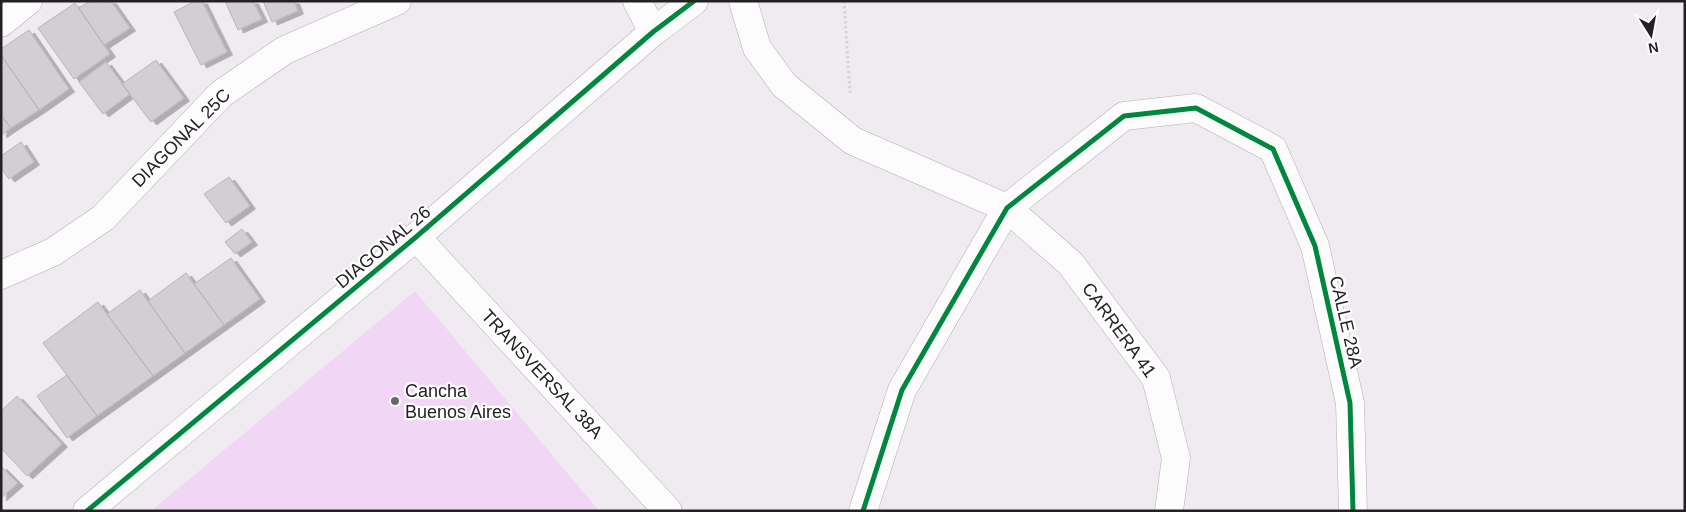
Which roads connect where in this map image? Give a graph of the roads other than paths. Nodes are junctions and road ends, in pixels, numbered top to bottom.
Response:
1 (28, 1) edge
2 (397, 1) edge
3 (636, 1) edge
4 (694, 1) edge
5 (743, 1) edge
6 (1, 23) edge
7 (653, 32) junction
8 (1007, 208) junction
9 (416, 237) junction
10 (1, 275) edge
11 (87, 511) edge
12 (668, 511) edge
13 (863, 511) edge
14 (1169, 511) edge
15 (1353, 511) edge

1 - 6 street
2 - 10 street, DIAGONAL 25C
3 - 7 street
4 - 7 street, DIAGONAL 26
5 - 8 street, CARRERA 41
7 - 9 street, DIAGONAL 26
8 - 13 street
8 - 14 street, CARRERA 41
8 - 15 street, CALLE 28A
9 - 11 street, DIAGONAL 26
9 - 12 street, TRANSVERSAL 38A

